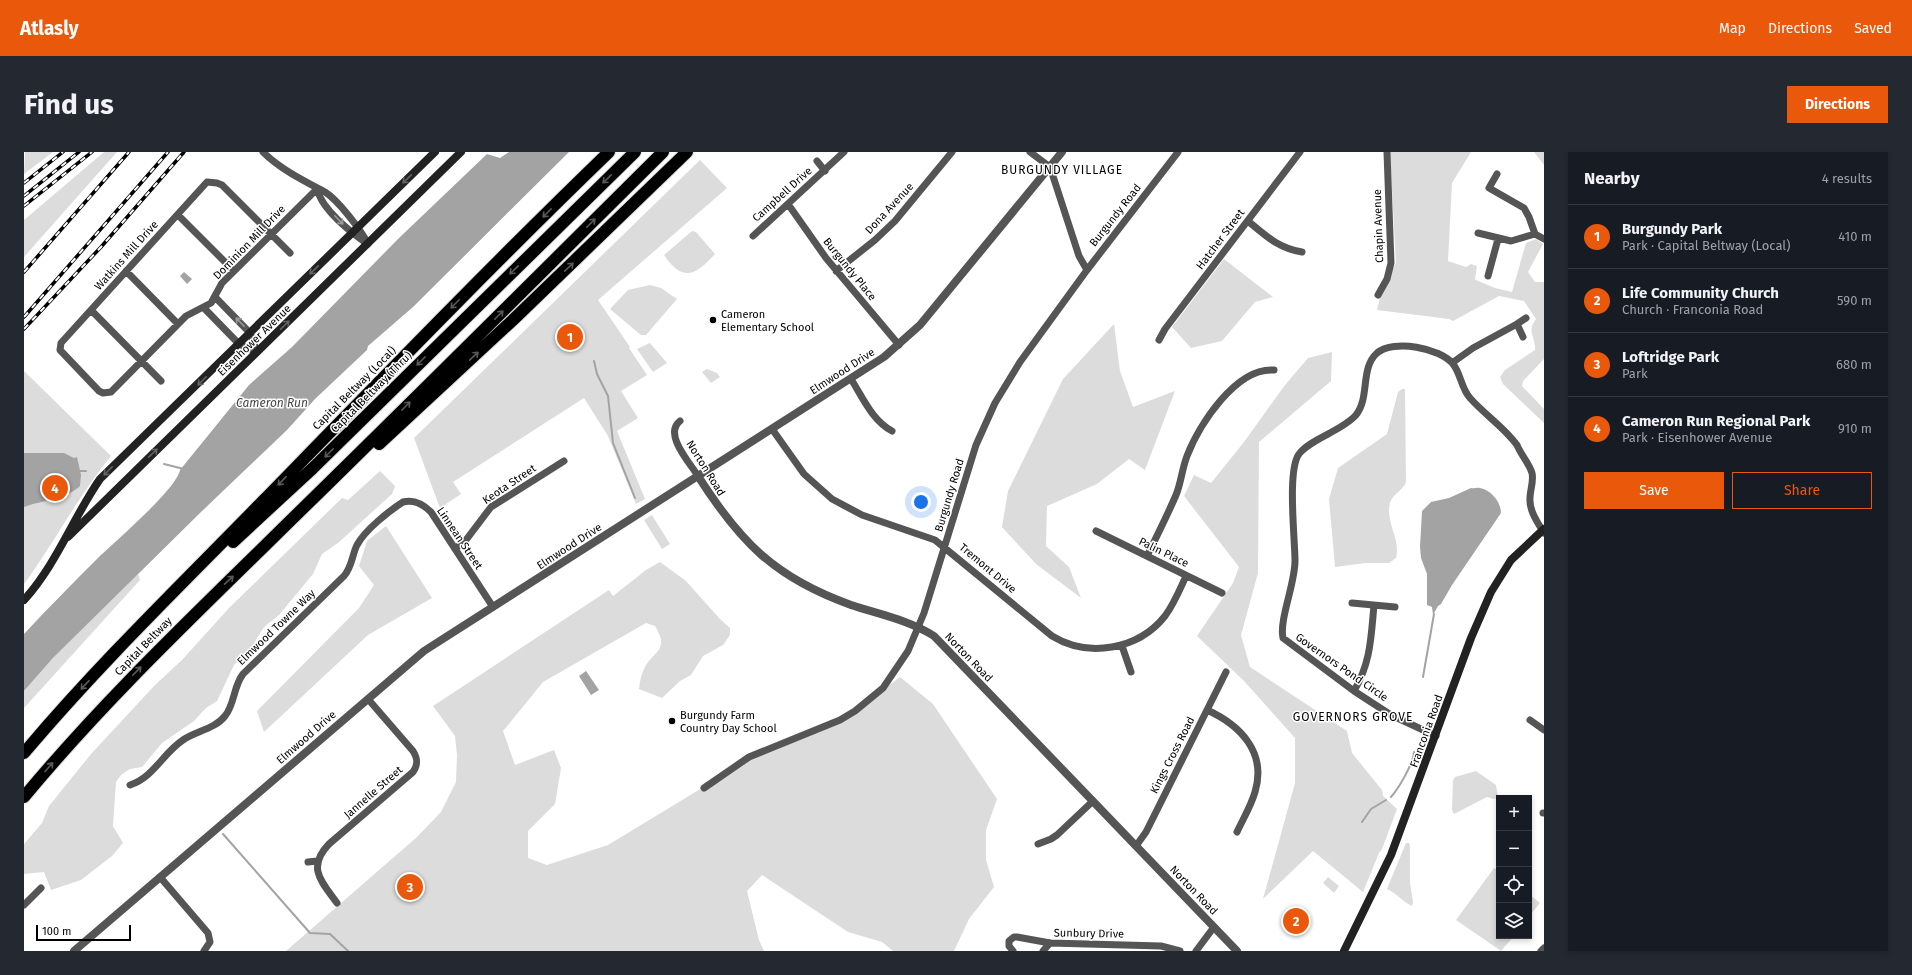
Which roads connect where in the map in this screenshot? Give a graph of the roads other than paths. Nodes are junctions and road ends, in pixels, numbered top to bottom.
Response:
1 (263, 152) edge
2 (435, 152) edge
3 (461, 152) edge
4 (609, 152) edge
5 (635, 152) edge
6 (663, 152) edge
7 (687, 152) edge
8 (844, 152) edge
9 (952, 152) edge
10 (1030, 152) edge
11 (1062, 152) edge
12 (1178, 152) edge
13 (1300, 152) edge
14 (1387, 152) edge
15 (817, 161) dead end
16 (1050, 167) junction
17 (825, 171) junction
18 (1497, 174) dead end
19 (317, 189) junction
20 (788, 204) junction
21 (178, 214) junction
22 (1248, 221) junction
23 (359, 227) junction
24 (1478, 233) dead end
25 (271, 234) junction
26 (352, 234) junction
27 (1535, 234) junction
28 (752, 236) dead end
29 (1498, 239) junction
30 (1544, 239) edge
31 (368, 244) junction
32 (1302, 252) dead end
33 (290, 253) dead end
34 (1087, 270) junction
35 (126, 271) junction
36 (234, 271) junction
37 (836, 271) junction
38 (1488, 276) dead end
39 (1378, 295) dead end
40 (215, 297) junction
41 (204, 308) junction
42 (91, 310) junction
43 (1526, 318) dead end
44 (178, 324) junction
45 (1517, 324) junction
46 (250, 333) junction
47 (1523, 337) dead end
48 (1160, 340) dead end
49 (239, 344) junction
50 (899, 345) junction
51 (257, 352) junction
52 (142, 361) junction
53 (1452, 363) junction
54 (1274, 370) dead end
55 (851, 379) junction
56 (161, 381) dead end
57 (111, 392) joint
58 (680, 421) dead end
59 (772, 429) junction
60 (892, 431) dead end
61 (564, 460) dead end
62 (698, 476) junction
63 (398, 505) joint
64 (289, 522) junction
65 (1096, 531) dead end
66 (1543, 531) edge
67 (62, 544) junction
68 (945, 547) junction
69 (455, 549) junction
70 (1147, 556) junction
71 (1186, 576) junction
72 (1222, 593) dead end
73 (24, 600) edge
74 (1352, 603) dead end
75 (1374, 605) junction
76 (493, 607) junction
77 (1395, 607) dead end
78 (918, 628) junction
79 (121, 646) junction
80 (1122, 646) junction
81 (1132, 672) dead end
82 (1226, 672) dead end
83 (1354, 691) junction
84 (368, 698) junction
85 (1207, 710) junction
86 (1530, 720) dead end
87 (1544, 730) edge
88 (1436, 736) junction
89 (24, 753) edge
90 (130, 785) dead end
91 (704, 788) dead end
92 (24, 797) edge
93 (1092, 801) junction
94 (1237, 832) dead end
95 (1038, 844) dead end
96 (1136, 846) junction
97 (317, 861) junction
98 (308, 862) dead end
99 (160, 877) junction
100 (42, 888) dead end
101 (337, 903) dead end
102 (24, 905) edge
103 (1214, 928) junction
104 (1050, 943) junction
105 (1544, 948) edge
106 (74, 951) edge
107 (204, 951) edge
108 (1013, 951) edge
109 (1043, 951) edge
110 (1180, 951) edge
111 (1196, 951) edge
112 (1237, 951) edge
113 (1344, 951) edge
114 (1541, 951) edge

1 - 19 street
2 -> 23 main road, Eisenhower Avenue
3 - 31 main road, Eisenhower Avenue
4 -> 79 highway, Capital Beltway (Local)
5 -> 79 highway, Capital Beltway (Thru)
64 -> 6 highway
64 -> 7 highway
8 - 17 street, Campbell Drive
9 - 37 street, Dona Avenue
10 - 16 street
11 - 16 street, Elmwood Drive
12 - 34 street, Burgundy Road
13 - 22 street, Hatcher Street
14 - 39 street, Chapin Avenue
15 - 17 street
16 - 34 street
16 - 50 street, Elmwood Drive
17 - 20 street, Campbell Drive
18 - 27 street
19 - 23 street
19 - 25 street, Dominion Mill Drive
19 -> 26 street
20 - 28 street, Campbell Drive
20 - 37 street, Burgundy Place
21 - 25 street, Watkins Mill Drive
21 - 35 street, Watkins Mill Drive
21 - 36 street
22 - 32 street
22 - 48 street, Hatcher Street
23 - 26 main road, Eisenhower Avenue
23 - 31 street
24 - 29 street
25 - 33 street
25 - 36 street, Dominion Mill Drive
26 - 31 street
26 -> 46 main road, Eisenhower Avenue
27 - 29 street
27 - 30 street
29 - 38 street
51 -> 31 main road, Eisenhower Avenue
34 - 68 street, Burgundy Road
35 - 42 street, Watkins Mill Drive
35 - 44 street
36 - 40 street, Dominion Mill Drive
37 - 50 street, Burgundy Place
40 - 41 street, Dominion Mill Drive
46 -> 40 street
41 - 44 street, Dominion Mill Drive
41 - 49 street
42 - 52 street
42 - 57 street, Watkins Mill Drive
43 - 45 street
44 - 52 street, Dominion Mill Drive
45 - 47 street
45 - 53 street
46 - 49 main road, Eisenhower Avenue
46 - 51 street
49 - 51 street
49 -> 67 main road, Eisenhower Avenue
50 - 55 street, Elmwood Drive
67 -> 51 main road, Eisenhower Avenue
52 - 56 street
52 - 57 street, Dominion Mill Drive
53 - 66 street
53 - 83 street, Governors Pond Circle
54 - 70 street
55 - 59 street, Elmwood Drive
55 - 60 street
58 - 62 street, Norton Road
59 - 62 street, Elmwood Drive
59 - 68 street, Tremont Drive
61 - 69 street, Keota Street
62 - 76 street, Elmwood Drive
62 - 78 street, Norton Road
63 - 69 street, Linnean Street
63 - 90 street, Elmwood Towne Way
92 -> 64 highway, Capital Beltway
65 - 70 street, Palin Place
66 - 88 main road, Franconia Road
67 - 73 main road, Eisenhower Avenue
68 - 78 street, Burgundy Road
68 - 80 street, Tremont Drive
69 - 76 street, Linnean Street
70 - 71 street, Palin Place
71 - 72 street, Palin Place
71 - 80 street, Tremont Drive
74 - 75 street
75 - 77 street
75 - 83 street
76 - 84 street, Elmwood Drive
78 - 91 street, Burgundy Road
78 - 93 street, Norton Road
79 -> 89 highway, Capital Beltway
80 - 81 street
82 - 85 street, Kings Cross Road
83 - 88 street, Governors Pond Circle
84 - 97 street, Jannelle Street
84 - 99 street, Elmwood Drive
85 - 94 street
85 - 96 street, Kings Cross Road
86 - 87 street
88 - 113 main road, Franconia Road
93 - 95 street
93 - 96 street, Norton Road
96 - 103 street, Norton Road
97 - 98 street
97 - 101 street
99 - 106 street, Elmwood Drive
99 - 107 street
100 - 102 street
103 - 111 street
103 - 112 street, Norton Road
104 - 108 street, Sunbury Drive
104 - 109 street
104 - 110 street, Sunbury Drive
105 - 114 street

